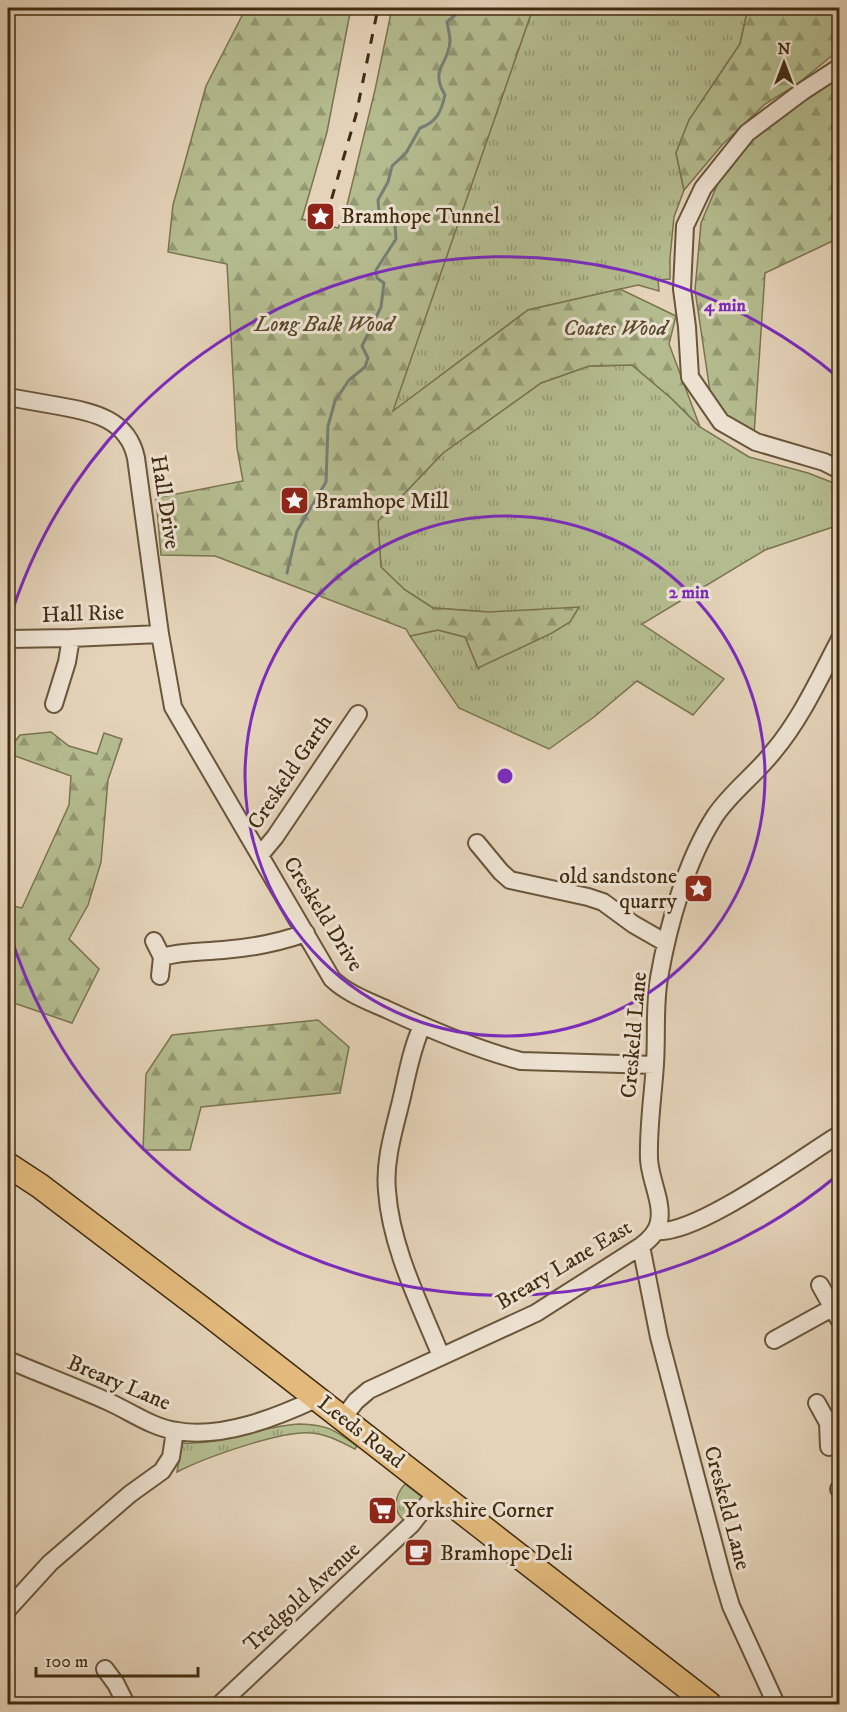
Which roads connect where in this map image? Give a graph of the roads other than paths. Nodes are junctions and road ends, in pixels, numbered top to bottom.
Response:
1 (840, 68) edge
2 (8, 397) edge
3 (840, 470) edge
4 (160, 634) junction
5 (71, 638) junction
6 (8, 639) edge
7 (840, 639) edge
8 (54, 704) dead end
9 (358, 714) dead end
10 (477, 843) dead end
11 (260, 855) junction
12 (306, 933) junction
13 (154, 941) dead end
14 (666, 943) junction
15 (162, 957) junction
16 (160, 976) dead end
17 (422, 1026) junction
18 (655, 1065) junction
19 (840, 1134) edge
20 (8, 1165) edge
21 (656, 1231) junction
22 (640, 1246) junction
23 (820, 1285) dead end
24 (836, 1314) edge
25 (774, 1340) dead end
26 (441, 1356) junction
27 (8, 1360) edge
28 (318, 1398) junction
29 (817, 1403) dead end
30 (343, 1418) junction
31 (834, 1419) edge
32 (175, 1431) junction
33 (829, 1447) dead end
34 (437, 1492) junction
35 (8, 1609) edge
36 (105, 1669) dead end
37 (704, 1703) edge
38 (126, 1704) edge
39 (220, 1704) edge
40 (776, 1704) edge

1 - 3 street
2 - 4 street, Hall Drive
4 - 5 street, Hall Rise
4 - 11 street, Creskeld Drive
5 - 6 street, Hall Rise
5 - 8 street
7 - 14 street, Creskeld Lane
9 - 11 street, Creskeld Garth
10 - 14 street
11 - 12 street, Creskeld Drive
12 - 15 street
12 - 17 street, Creskeld Drive
13 - 15 street
14 - 18 street, Creskeld Lane
15 - 16 street
17 - 18 street, Creskeld Drive
17 - 26 street
18 - 21 street, Creskeld Lane
19 - 21 street, Breary Lane East
20 - 28 highway, Leeds Road
21 - 22 street, Breary Lane East
22 - 26 street, Breary Lane East
22 - 40 street, Creskeld Lane
23 - 24 street
24 - 25 street
26 - 30 street, Breary Lane East
27 - 32 street, Breary Lane
28 - 30 highway, Leeds Road
28 - 32 street, Breary Lane
29 - 31 street
30 - 34 highway, Leeds Road
31 - 33 street
32 - 35 street
34 - 37 highway, Leeds Road
34 - 39 street, Tredgold Avenue
36 - 38 street

